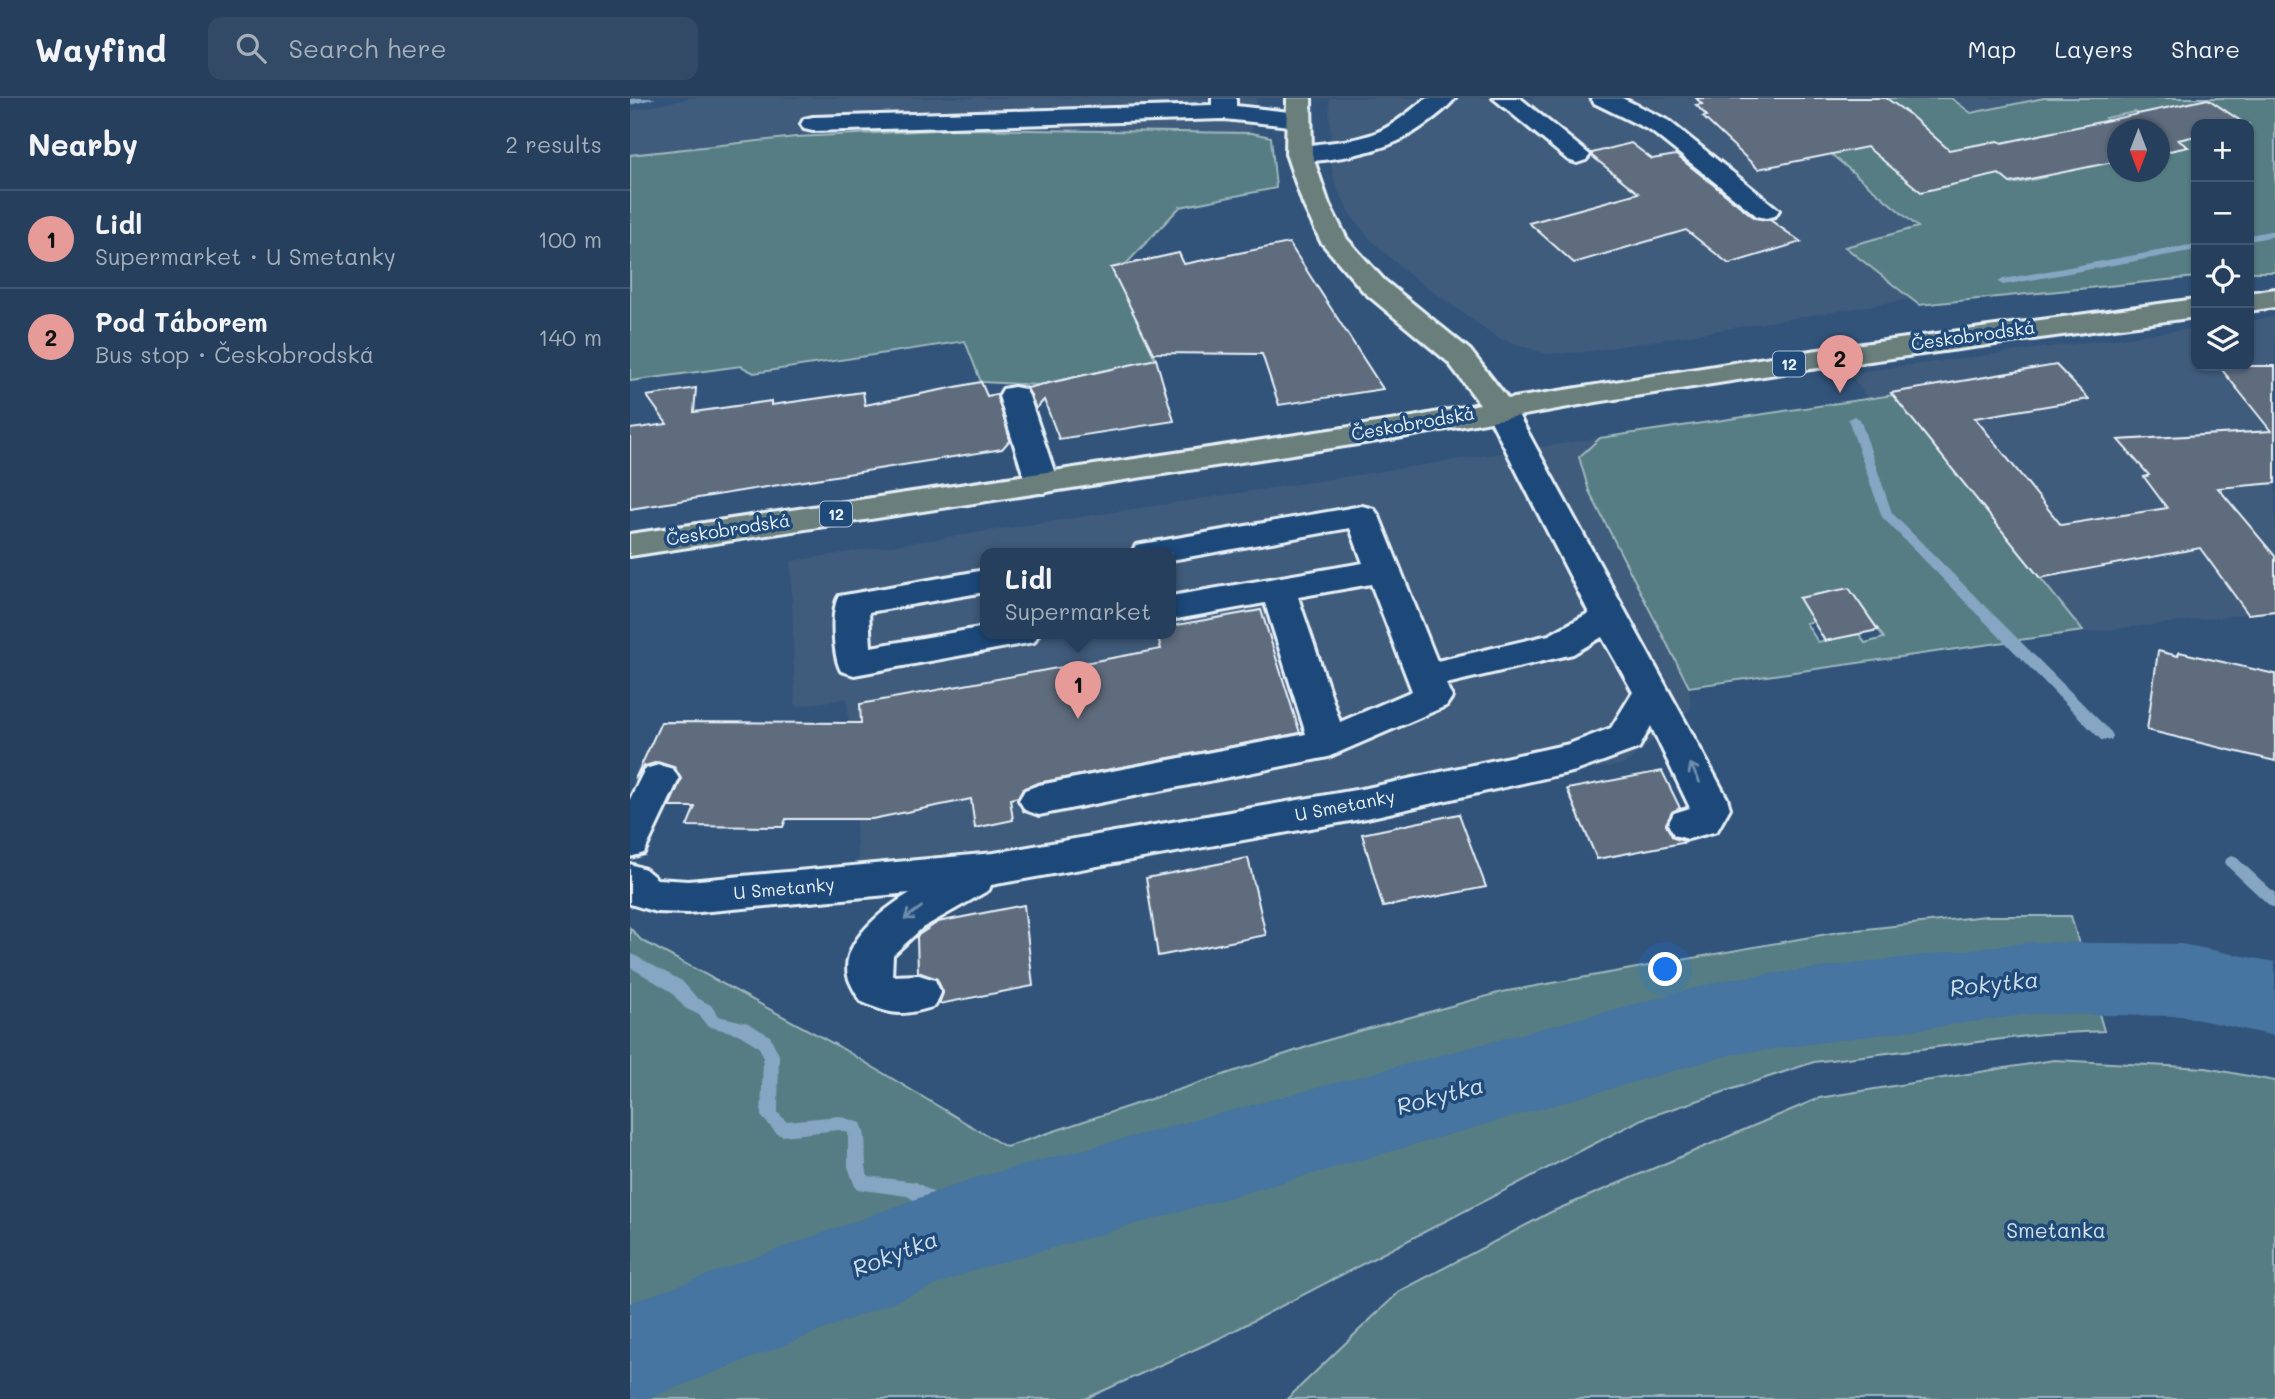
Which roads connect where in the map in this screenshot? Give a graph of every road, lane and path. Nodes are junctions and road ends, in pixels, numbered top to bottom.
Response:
1 (1443, 98) edge
2 (1506, 98) edge
3 (1603, 98) edge
4 (1224, 105) edge
5 (1299, 109) edge
6 (813, 124) dead end
7 (1300, 154) junction
8 (1577, 155) dead end
9 (1766, 210) dead end
10 (2275, 298) edge
11 (2254, 301) edge
12 (2191, 309) edge
13 (1014, 396) dead end
14 (1500, 409) junction
15 (1042, 483) junction
16 (630, 545) edge
17 (1176, 548) edge
18 (1384, 571) junction
19 (980, 582) edge
20 (1278, 589) junction
21 (1176, 607) edge
22 (1609, 617) junction
23 (986, 639) edge
24 (1427, 676) junction
25 (1652, 692) junction
26 (1328, 743) junction
27 (659, 779) dead end
28 (1039, 800) dead end
29 (1688, 824) dead end
30 (630, 842) edge
31 (995, 869) junction
32 (630, 880) edge
33 (919, 993) dead end

1 - 7 street
2 - 8 street
3 - 9 street
4 - 5 street
4 - 6 street
5 - 7 main road
7 - 14 main road
10 - 11 main road
12 - 14 main road, Českobrodská / 12
13 - 15 street
14 - 15 main road, Českobrodská / 12
14 - 22 street
15 - 16 main road, Českobrodská / 12
17 - 18 street
18 - 20 street
18 - 24 street
19 - 23 street
20 - 21 street
20 - 26 street
22 - 24 street
22 - 25 street
24 - 26 street
29 -> 25 street
25 - 31 street, U Smetanky
26 - 28 street
27 - 30 street
31 - 32 street, U Smetanky
31 -> 33 street

